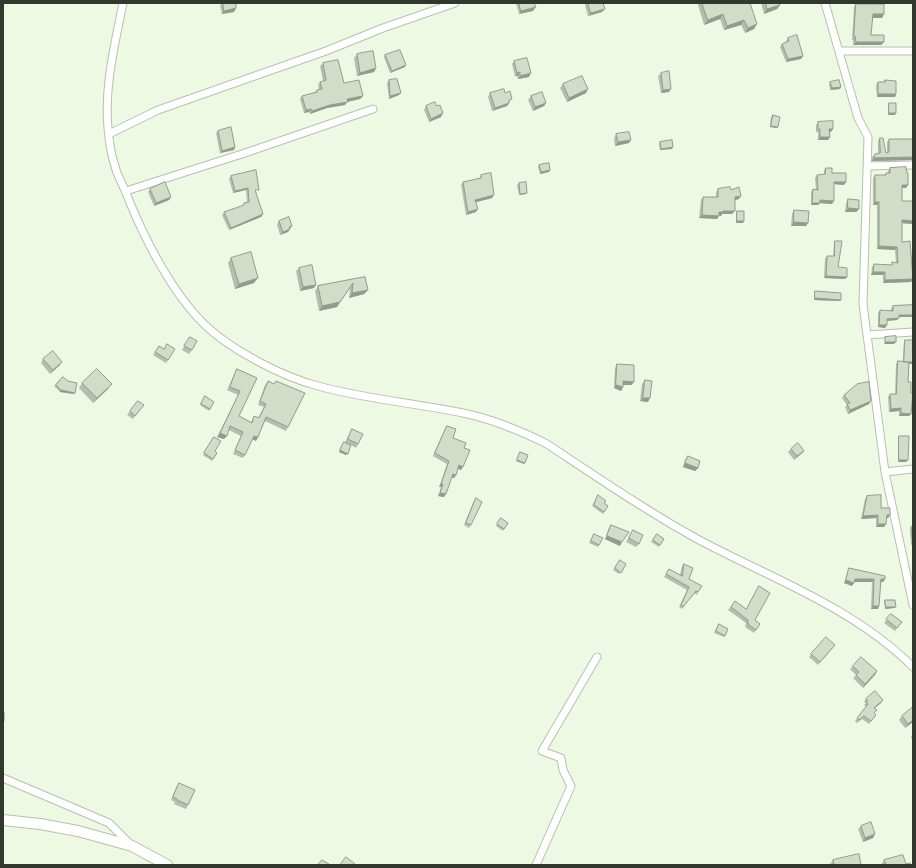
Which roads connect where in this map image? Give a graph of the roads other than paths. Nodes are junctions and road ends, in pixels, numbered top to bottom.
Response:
1 (123, 3) edge
2 (455, 3) edge
3 (825, 3) edge
4 (840, 51) junction
5 (913, 51) edge
6 (373, 109) dead end
7 (109, 134) junction
8 (913, 165) edge
9 (868, 166) junction
10 (126, 191) junction
11 (913, 332) edge
12 (867, 334) junction
13 (913, 469) edge
14 (885, 472) junction
15 (912, 592) edge
16 (913, 605) edge
17 (597, 657) dead end
18 (913, 667) edge
19 (3, 778) edge
20 (3, 820) edge
21 (132, 846) junction
22 (167, 865) edge
23 (536, 865) edge

1 - 7 street
2 - 7 street
3 - 4 street
4 - 5 street
4 - 9 street
6 - 10 street
7 - 10 street
8 - 9 street
9 - 12 street
10 - 18 street
11 - 12 street
12 - 14 street
13 - 14 street
14 - 15 street
15 - 16 street
17 - 23 street
19 - 21 street
20 - 21 main road
21 - 22 main road

